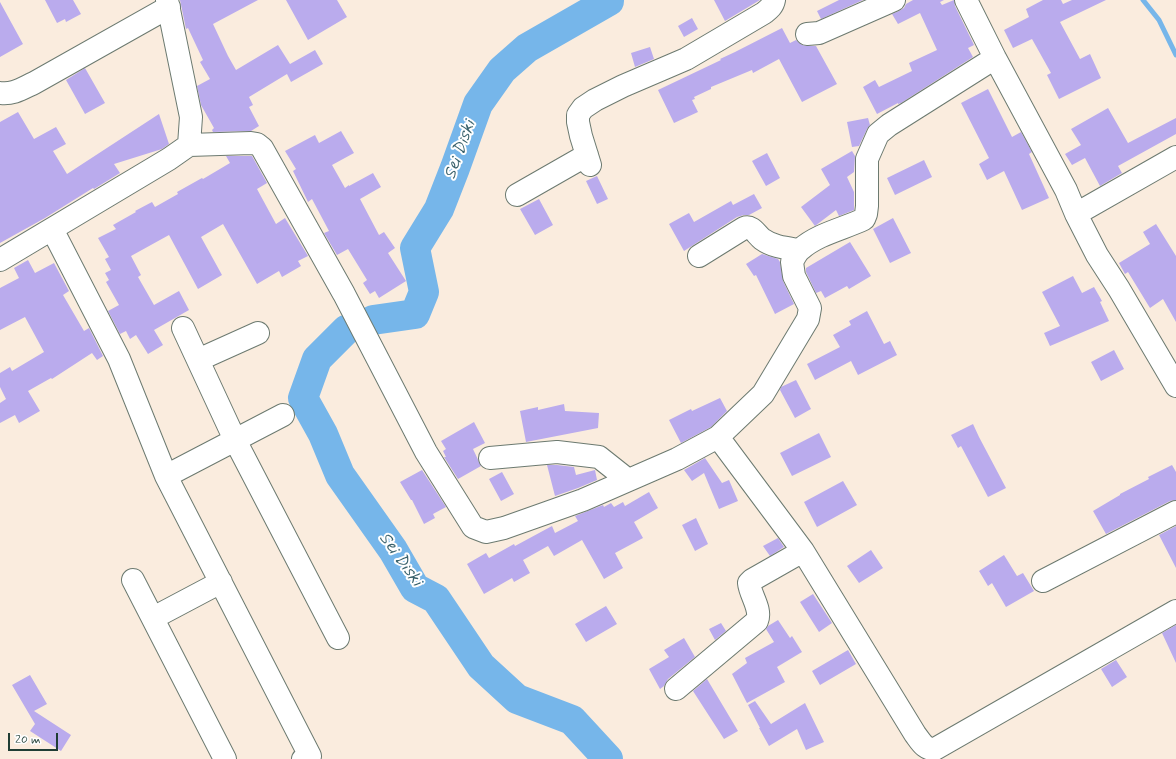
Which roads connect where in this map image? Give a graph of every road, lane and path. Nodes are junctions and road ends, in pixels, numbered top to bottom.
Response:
1 (774, 0) edge
2 (894, 0) edge
3 (966, 0) edge
4 (168, 4) edge
5 (807, 34) dead end
6 (995, 58) junction
7 (0, 93) edge
8 (189, 145) junction
9 (1176, 157) edge
10 (517, 196) dead end
11 (1076, 214) junction
12 (52, 229) junction
13 (799, 250) junction
14 (699, 256) dead end
15 (0, 260) edge
16 (183, 328) dead end
17 (258, 333) dead end
18 (198, 360) junction
19 (1176, 386) edge
20 (284, 415) dead end
21 (718, 437) junction
22 (235, 440) junction
23 (490, 458) dead end
24 (166, 476) junction
25 (628, 480) junction
26 (1176, 512) edge
27 (803, 551) junction
28 (133, 580) dead end
29 (1043, 581) dead end
30 (221, 582) junction
31 (1176, 611) edge
32 (153, 618) junction
33 (338, 638) dead end
34 (676, 689) dead end
35 (225, 759) edge
36 (303, 759) edge

1 - 10 street
2 - 5 street
3 - 6 street
4 - 7 street
4 - 8 street
6 - 11 street
6 - 13 street
8 - 12 street
8 - 25 street
9 - 11 street
11 - 19 street
12 - 15 street
12 - 24 street
13 - 14 street
13 - 21 street
16 - 18 street
17 - 18 street
18 - 22 street
20 - 22 street
21 - 25 street
21 - 27 street
22 - 24 street
22 - 33 street
23 - 25 street
24 - 30 street
26 - 29 street
27 - 31 street
27 - 34 street
28 - 32 street
30 - 32 street
30 - 36 street
32 - 35 street

